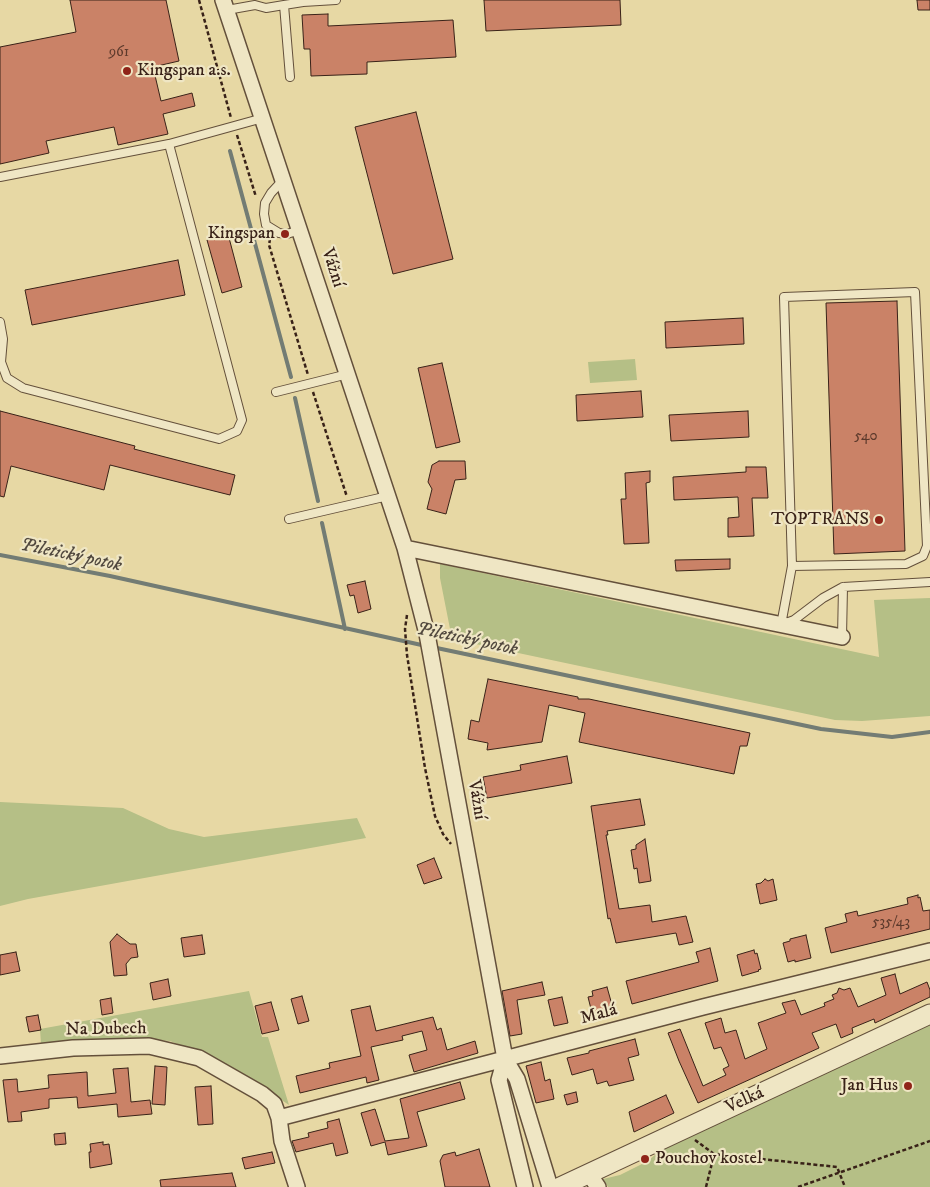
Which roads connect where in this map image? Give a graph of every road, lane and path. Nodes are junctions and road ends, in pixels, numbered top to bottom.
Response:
1 (199, 0) edge
2 (334, 0) edge
3 (254, 2) edge
4 (225, 5) edge
5 (284, 5) junction
6 (290, 77) dead end
7 (263, 118) junction
8 (233, 126) junction
9 (169, 144) junction
10 (0, 177) edge
11 (283, 180) junction
12 (265, 203) junction
13 (272, 230) junction
14 (300, 230) junction
15 (0, 322) edge
16 (348, 374) junction
17 (310, 383) junction
18 (276, 392) dead end
19 (388, 496) junction
20 (349, 505) junction
21 (289, 519) dead end
22 (405, 548) junction
23 (792, 566) junction
24 (930, 582) edge
25 (843, 587) junction
26 (781, 624) junction
27 (405, 629) dead end
28 (842, 637) joint
29 (467, 855) junction
30 (930, 952) edge
31 (930, 1014) edge
32 (4, 1055) edge
33 (505, 1059) junction
34 (279, 1118) junction
35 (682, 1131) junction
36 (930, 1141) edge
37 (714, 1154) junction
38 (840, 1173) junction
39 (593, 1181) edge
40 (297, 1187) edge
41 (525, 1187) edge
42 (550, 1187) edge
43 (560, 1187) edge
44 (706, 1187) edge
45 (798, 1187) edge
46 (845, 1187) edge

1 - 8 path
2 - 5 lane
3 - 4 lane
3 - 5 lane
4 - 7 street, Vážní
5 - 6 lane
7 - 8 lane
7 - 11 street, Vážní
8 - 9 lane
8 - 12 path
9 - 10 lane
9 - 15 lane
11 - 12 lane
11 - 14 street, Vážní
12 - 13 lane
13 - 14 lane
13 - 17 path
14 - 16 street, Vážní
16 - 17 lane
16 - 19 street, Vážní
17 - 18 lane
17 - 20 path
19 - 20 lane
19 - 22 street, Vážní
20 - 21 lane
22 - 26 street
22 - 29 street, Vážní
23 - 23 lane
23 - 26 lane
24 - 25 lane
25 - 26 lane
25 - 28 lane
26 - 28 street
27 - 29 path
29 - 33 street, Vážní
30 - 33 street, Malá
31 - 35 street, Velká
32 - 34 street, Na Dubech
33 - 34 street, Malá
33 - 41 street, Vážní
33 - 42 street, Vážní
34 - 40 street
35 - 37 path
35 - 39 street, Velká
36 - 38 path
37 - 38 path
37 - 44 path
38 - 45 path
38 - 46 path
39 - 43 street, Velká

